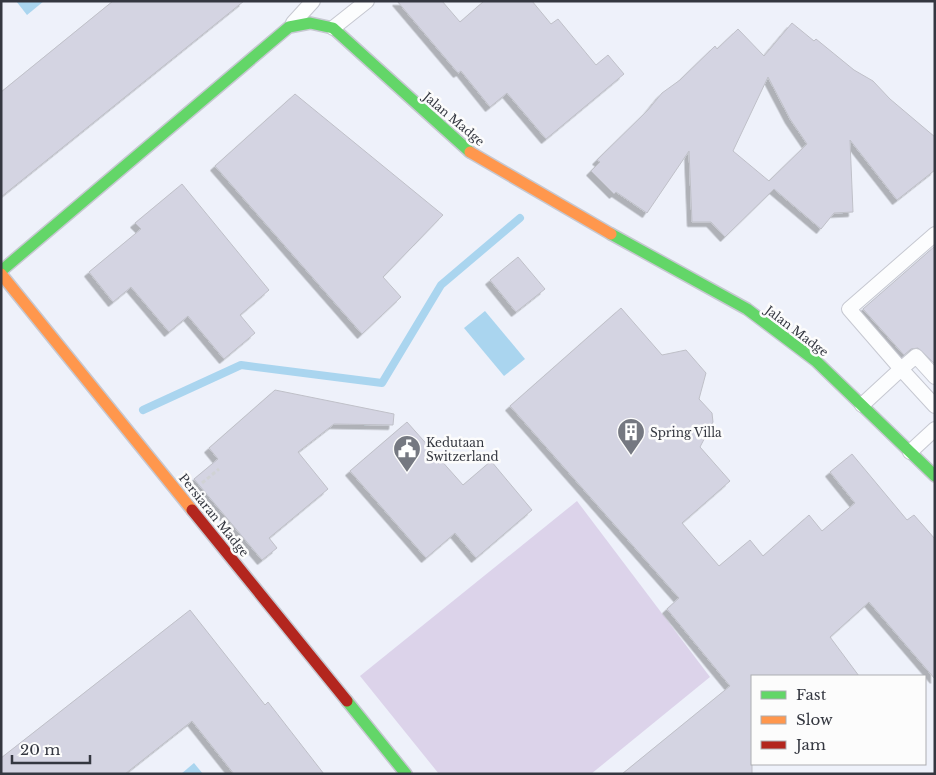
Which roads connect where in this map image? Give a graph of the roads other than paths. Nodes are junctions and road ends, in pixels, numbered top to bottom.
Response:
1 (314, 1) edge
2 (367, 1) edge
3 (289, 27) junction
4 (333, 28) junction
5 (935, 234) edge
6 (1, 272) edge
7 (901, 369) junction
8 (935, 377) edge
9 (862, 406) junction
10 (935, 406) edge
11 (935, 429) edge
12 (910, 452) junction
13 (935, 476) edge
14 (406, 774) edge

1 - 3 lane
2 - 4 lane
3 - 4 street, Jalan Madge
3 - 6 street
4 - 9 street, Jalan Madge
5 - 7 lane
6 - 14 street, Persiaran Madge
7 - 8 lane
7 - 9 lane
7 - 10 lane
9 - 12 street, Jalan Madge
11 - 12 lane
12 - 13 street, Jalan Madge

